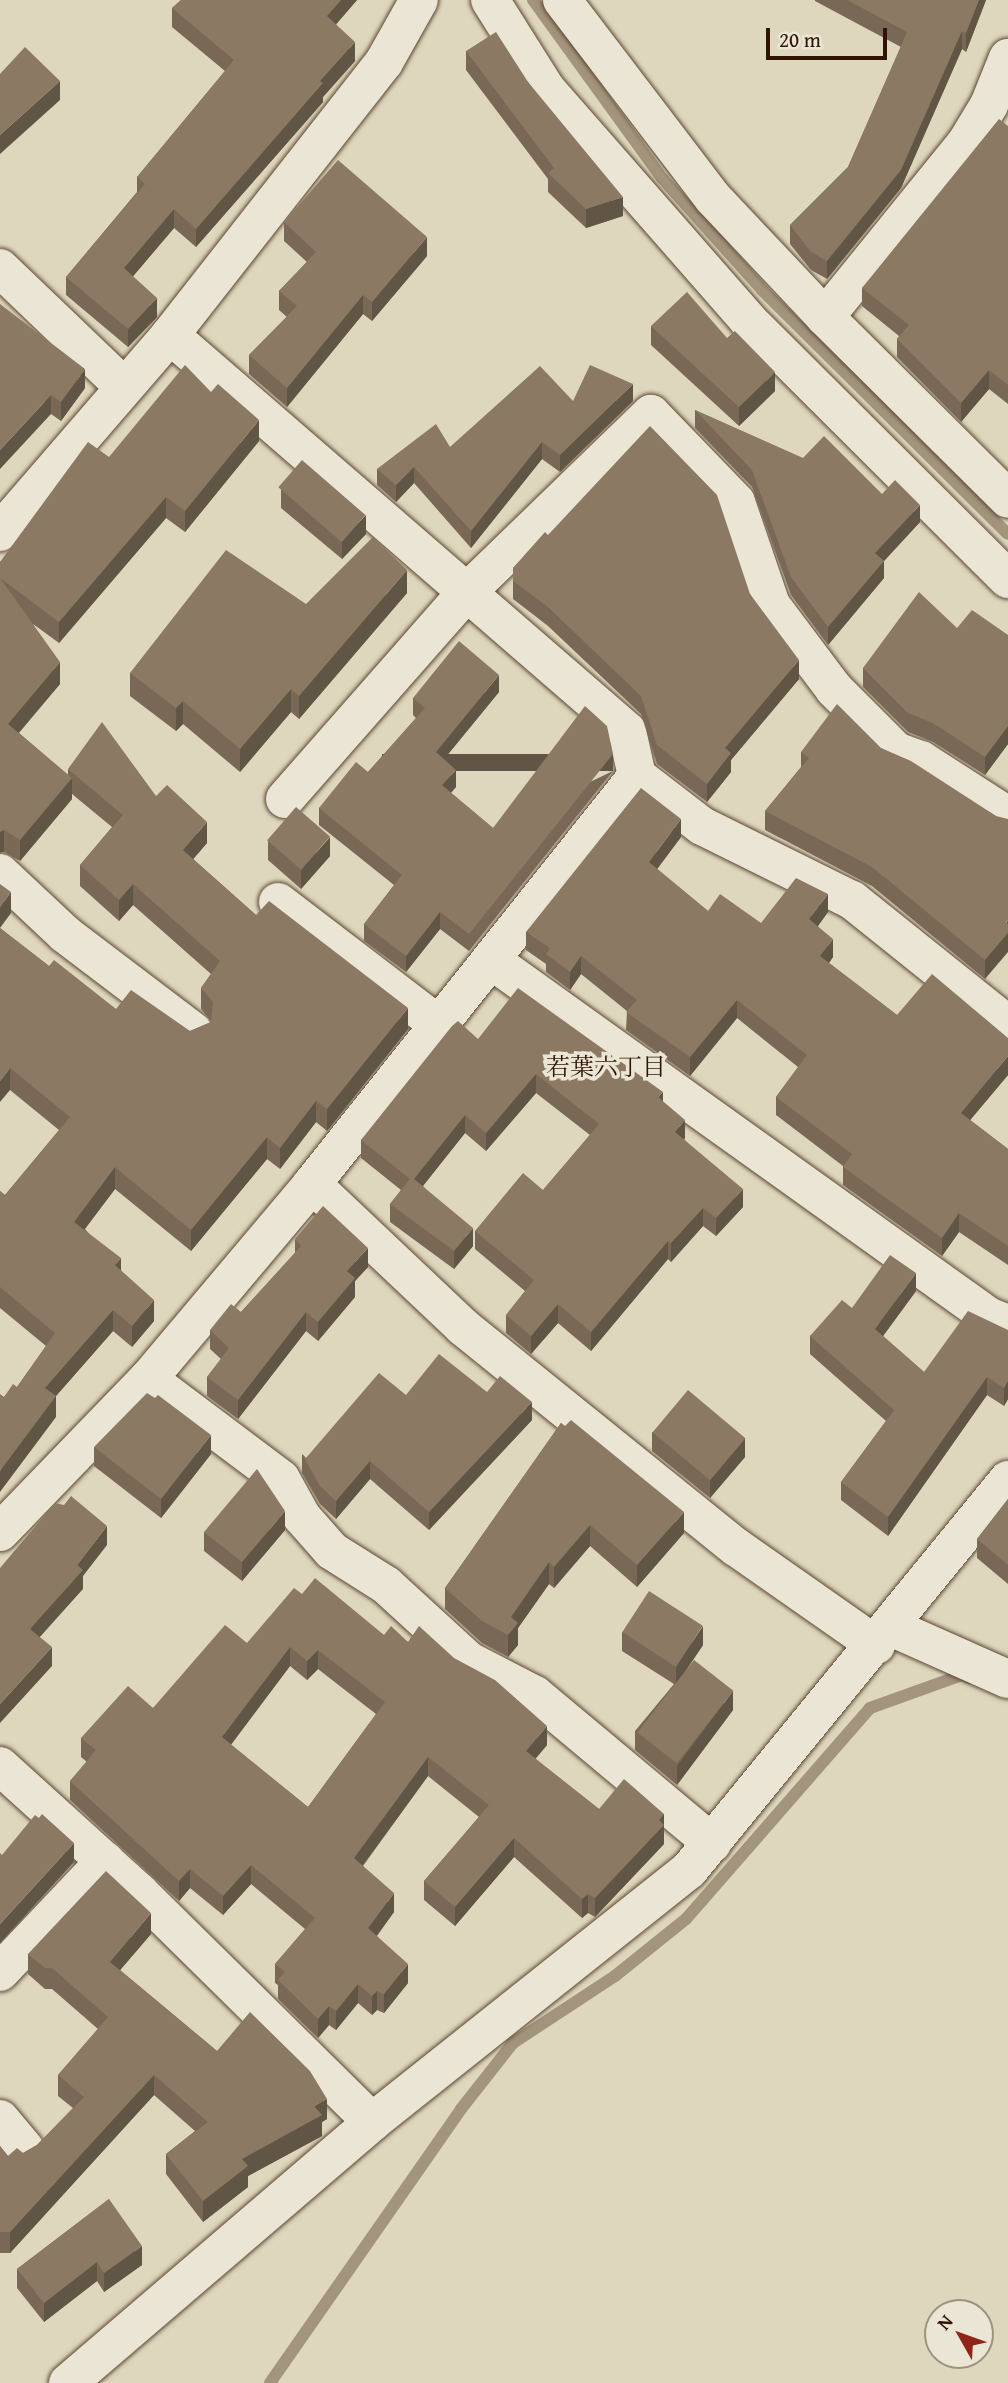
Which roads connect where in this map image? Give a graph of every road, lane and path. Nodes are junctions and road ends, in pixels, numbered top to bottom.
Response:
1 (419, 0) edge
2 (490, 0) edge
3 (562, 0) edge
4 (1008, 58) edge
5 (0, 268) edge
6 (825, 317) junction
7 (170, 335) junction
8 (123, 386) junction
9 (1008, 499) edge
10 (0, 532) edge
11 (1008, 579) edge
12 (467, 592) junction
13 (637, 776) junction
14 (285, 799) dead end
15 (1008, 816) edge
16 (0, 873) edge
17 (278, 902) dead end
18 (491, 960) junction
19 (1008, 1025) edge
20 (440, 1026) junction
21 (193, 1031) edge
22 (312, 1184) junction
23 (1008, 1324) edge
24 (148, 1379) junction
25 (1008, 1480) edge
26 (0, 1532) edge
27 (883, 1636) junction
28 (1008, 1679) edge
29 (0, 1766) edge
30 (712, 1843) junction
31 (105, 1861) junction
32 (0, 1972) edge
33 (0, 2119) edge
34 (372, 2122) junction
35 (24, 2148) dead end
36 (68, 2383) edge

1 - 7 street
2 - 11 street
3 - 6 street
4 - 6 street
5 - 8 street
6 - 9 street
7 - 8 street
7 - 12 street
8 - 10 street
12 - 13 street
12 - 14 street
12 - 15 street
13 - 18 street
13 - 19 street
16 - 21 street
17 - 20 street
18 - 20 street
18 - 23 street
20 - 22 street
22 - 24 street
22 - 27 street
24 - 26 street
24 - 30 street
25 - 27 street
27 - 28 street
27 - 30 street
29 - 31 street
30 - 34 street
31 - 32 street
31 - 34 street
33 - 35 street
34 - 36 street

